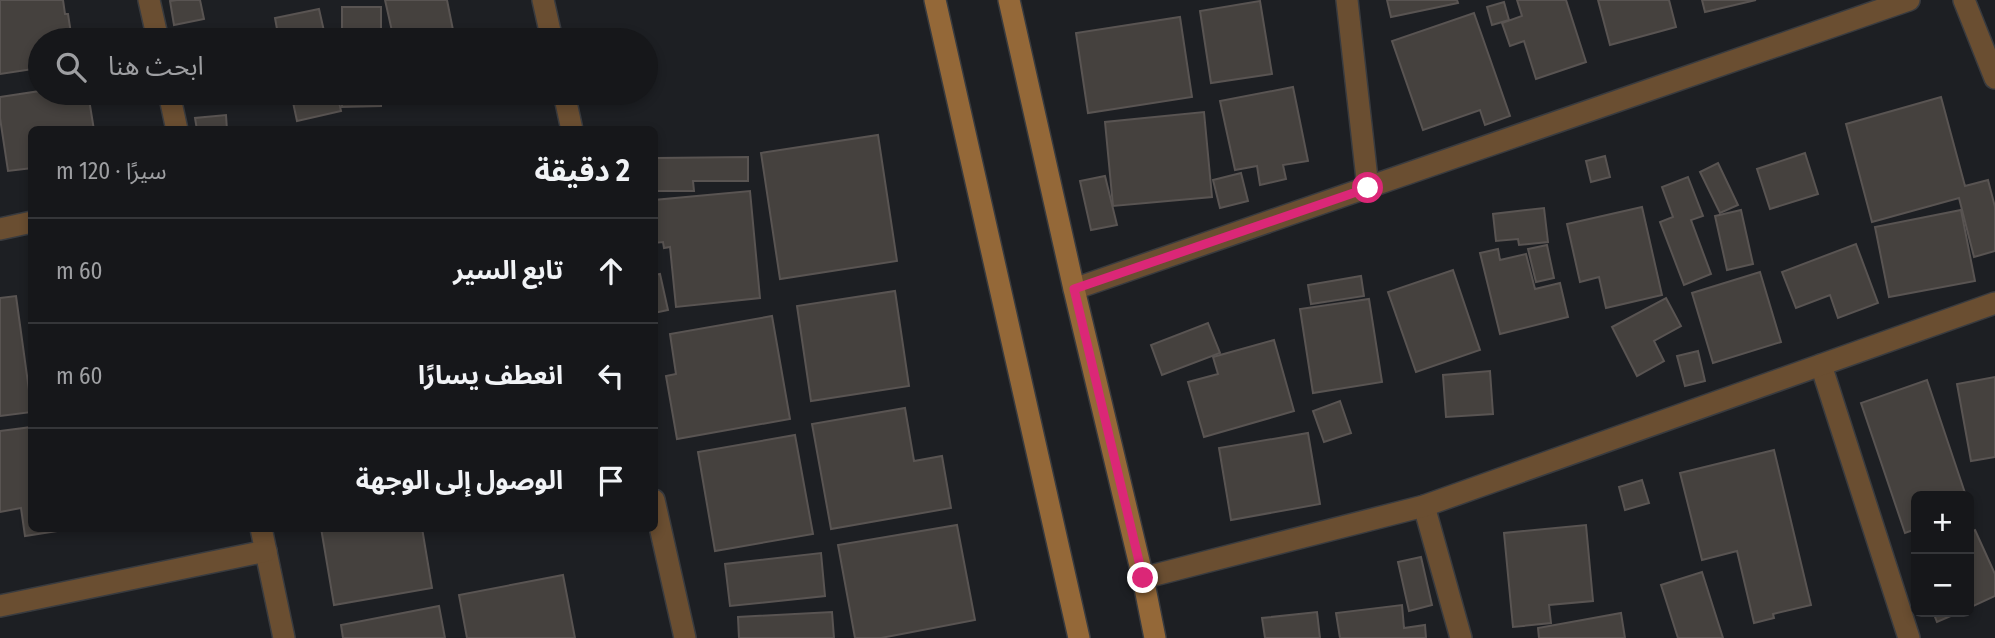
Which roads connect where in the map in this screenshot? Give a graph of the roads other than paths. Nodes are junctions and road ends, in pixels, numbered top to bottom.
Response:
1 (149, 0) edge
2 (544, 0) edge
3 (935, 0) edge
4 (1009, 0) edge
5 (1348, 0) edge
6 (1909, 0) edge
7 (1964, 0) edge
8 (155, 28) edge
9 (550, 28) edge
10 (1995, 78) edge
11 (172, 105) edge
12 (567, 105) edge
13 (176, 126) edge
14 (571, 126) edge
15 (1368, 188) junction
16 (28, 223) edge
17 (0, 229) edge
18 (1074, 289) junction
19 (1995, 303) edge
20 (1821, 365) junction
21 (1424, 506) junction
22 (658, 518) edge
23 (262, 532) edge
24 (266, 551) junction
25 (1143, 578) junction
26 (0, 606) edge
27 (1904, 637) edge
28 (284, 638) edge
29 (685, 638) edge
30 (1079, 638) edge
31 (1155, 638) edge
32 (1461, 638) edge

1 - 8 street
2 - 9 street
3 - 30 street
4 - 18 street
5 - 15 street
6 - 15 street
7 - 10 street
11 - 13 street
12 - 14 street
15 - 18 street
16 - 17 street
18 - 25 street
19 - 20 street
20 - 21 street
20 - 27 street
21 - 25 street
21 - 32 street
22 - 29 street
23 - 24 street
24 - 26 street
24 - 28 street
25 - 31 street

